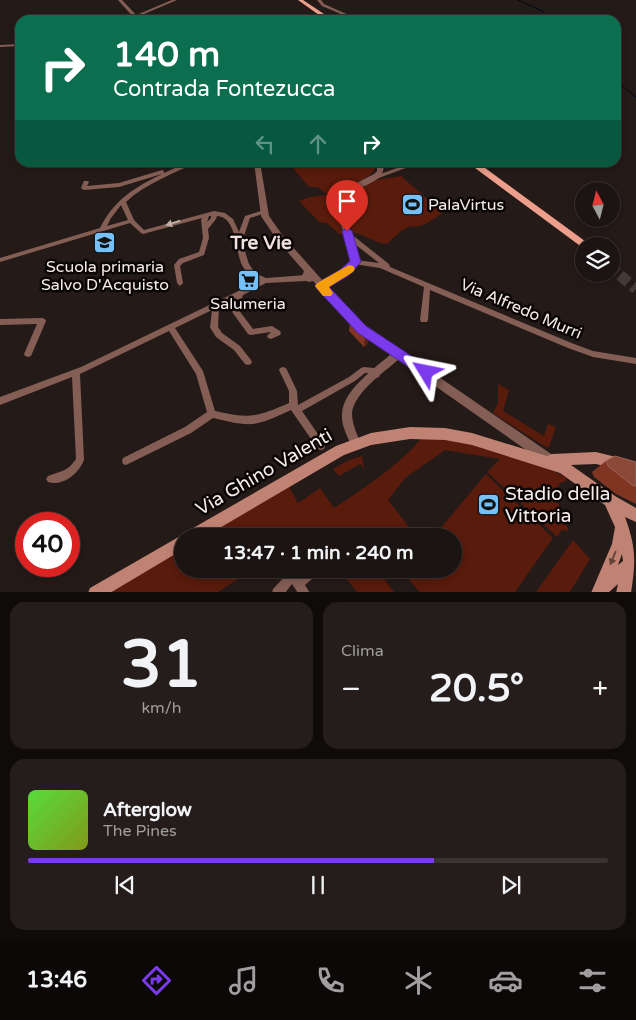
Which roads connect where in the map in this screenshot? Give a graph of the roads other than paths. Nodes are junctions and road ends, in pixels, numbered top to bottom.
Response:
1 (120, 0) edge
2 (175, 0) edge
3 (300, 0) edge
4 (306, 0) edge
5 (319, 0) edge
6 (134, 15) edge
7 (143, 15) edge
8 (322, 15) edge
9 (328, 15) edge
10 (346, 15) edge
11 (15, 45) edge
12 (0, 46) edge
13 (183, 167) edge
14 (256, 167) edge
15 (380, 167) edge
16 (397, 167) edge
17 (406, 167) edge
18 (478, 167) edge
19 (403, 168) junction
20 (174, 171) junction
21 (374, 178) junction
22 (86, 182) dead end
23 (123, 202) junction
24 (264, 212) junction
25 (214, 213) junction
26 (207, 214) junction
27 (131, 221) junction
28 (206, 228) junction
29 (102, 230) junction
30 (349, 236) junction
31 (575, 238) edge
32 (240, 245) junction
33 (0, 260) edge
34 (355, 264) junction
35 (398, 273) junction
36 (306, 275) junction
37 (265, 281) junction
38 (180, 283) dead end
39 (321, 286) junction
40 (428, 286) junction
41 (241, 292) junction
42 (216, 304) junction
43 (424, 320) dead end
44 (0, 322) edge
45 (171, 328) junction
46 (271, 336) dead end
47 (28, 354) dead end
48 (399, 354) junction
49 (636, 361) edge
50 (248, 362) dead end
51 (283, 370) dead end
52 (76, 372) junction
53 (376, 374) junction
54 (0, 401) edge
55 (295, 407) junction
56 (212, 414) junction
57 (356, 444) junction
58 (321, 446) dead end
59 (535, 453) junction
60 (126, 461) dead end
61 (573, 462) junction
62 (636, 471) edge
63 (51, 479) dead end
64 (589, 486) junction
65 (610, 501) junction
66 (636, 516) edge
67 (622, 526) junction
68 (206, 528) edge
69 (174, 547) edge
70 (633, 562) edge
71 (296, 580) edge
72 (599, 591) edge
73 (95, 592) edge
74 (277, 592) edge
75 (623, 592) edge

1 - 6 street
2 - 7 street
3 - 8 main road
4 - 9 main road
5 - 10 street
11 - 12 street
13 - 20 street
14 - 24 street
15 - 21 street
16 - 19 street
17 - 19 street
18 - 31 main road
19 - 21 street
20 - 22 street
20 - 23 street
21 - 30 street
23 - 27 street
23 - 29 street
24 - 32 street
24 - 36 street
25 - 26 street
25 - 28 street
25 - 32 street
26 -> 27 street
26 - 28 street
27 - 29 street
28 - 38 street
29 - 33 street
30 - 34 street
30 - 35 street
32 - 37 street
34 - 35 street
34 - 39 street
35 - 40 street, Via Alfredo Murri
36 - 37 street
36 - 39 street
37 - 41 street
39 - 48 street
40 - 43 street
40 - 49 street, Via Alfredo Murri
41 - 42 street
41 - 46 street
42 - 45 street
42 - 50 street
44 - 47 street
45 - 52 street
45 - 56 street
48 - 53 street
48 - 59 street
51 - 55 street
52 - 54 street
52 - 63 street
53 - 55 street
53 - 57 street
55 - 56 street
55 - 58 street
56 - 60 street
57 - 59 main road, Via Ghino Valenti
57 - 68 main road, Via Ghino Valenti
59 - 61 main road, Via Ghino Valenti
59 - 61 main road, Via Ghino Valenti
61 - 62 main road
61 - 64 main road
61 - 64 main road
64 - 65 main road
65 - 66 main road
65 - 67 main road
67 - 70 main road
67 -> 72 main road
69 - 73 main road
70 - 72 main road
70 - 75 main road
71 - 74 street

